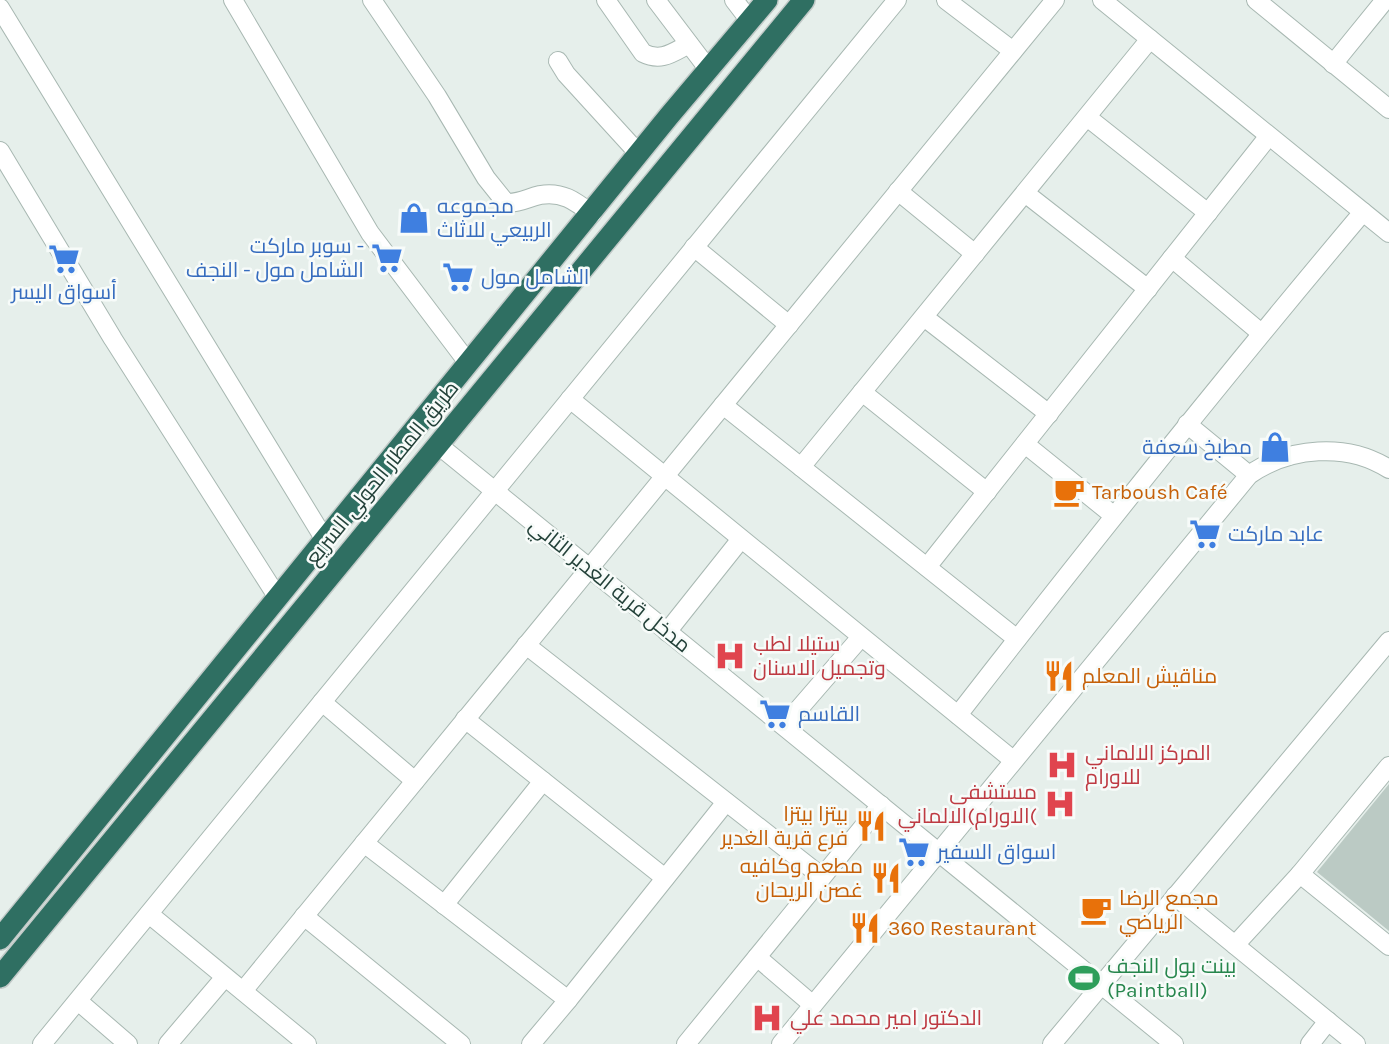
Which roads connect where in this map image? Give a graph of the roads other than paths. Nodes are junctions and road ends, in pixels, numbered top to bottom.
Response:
1 (233, 0) edge
2 (372, 0) edge
3 (606, 0) edge
4 (656, 0) edge
5 (734, 0) edge
6 (767, 0) edge
7 (804, 0) edge
8 (897, 0) edge
9 (946, 0) edge
10 (1055, 0) edge
11 (1102, 0) edge
12 (1256, 0) edge
13 (1385, 0) edge
14 (0, 8) edge
15 (750, 21) junction
16 (1150, 40) junction
17 (689, 44) junction
18 (1013, 51) junction
19 (558, 61) dead end
20 (1333, 64) junction
21 (709, 70) junction
22 (1389, 109) edge
23 (669, 116) junction
24 (1087, 117) junction
25 (692, 136) junction
26 (1268, 137) junction
27 (0, 151) edge
28 (635, 160) junction
29 (652, 186) junction
30 (898, 191) junction
31 (1025, 193) junction
32 (1363, 212) junction
33 (1208, 213) junction
34 (592, 214) junction
35 (1389, 233) edge
36 (694, 247) junction
37 (975, 254) junction
38 (1172, 258) junction
39 (1148, 289) junction
40 (924, 317) junction
41 (789, 325) junction
42 (1261, 333) junction
43 (469, 364) junction
44 (862, 392) junction
45 (570, 399) junction
46 (723, 405) junction
47 (1049, 414) junction
48 (1187, 424) junction
49 (437, 444) junction
50 (1025, 444) junction
51 (801, 467) junction
52 (1389, 469) edge
53 (1249, 475) junction
54 (664, 477) junction
55 (495, 491) junction
56 (987, 492) junction
57 (1113, 515) junction
58 (741, 539) junction
59 (325, 540) junction
60 (927, 567) junction
61 (589, 568) junction
62 (278, 598) junction
63 (667, 632) junction
64 (861, 637) junction
65 (1017, 639) junction
66 (1389, 641) edge
67 (526, 645) junction
68 (322, 702) junction
69 (958, 715) junction
70 (465, 719) junction
71 (784, 726) junction
72 (1013, 760) junction
73 (1389, 766) edge
74 (415, 781) junction
75 (543, 781) junction
76 (726, 802) junction
77 (881, 805) junction
78 (364, 844) junction
79 (938, 852) junction
80 (68, 855) junction
81 (88, 869) junction
82 (1300, 874) junction
83 (821, 876) junction
84 (665, 878) junction
85 (1175, 896) junction
86 (31, 900) junction
87 (444, 905) junction
88 (149, 914) junction
89 (304, 916) junction
90 (49, 917) junction
91 (0, 939) edge
92 (1235, 945) junction
93 (1389, 946) edge
94 (757, 957) junction
95 (0, 977) edge
96 (225, 977) junction
97 (1100, 984) junction
98 (243, 991) junction
99 (568, 1000) junction
100 (78, 1001) junction
101 (813, 1005) junction
102 (1328, 1021) junction
103 (1162, 1040) edge
104 (42, 1044) edge
105 (128, 1044) edge
106 (168, 1044) edge
107 (307, 1044) edge
108 (461, 1044) edge
109 (531, 1044) edge
110 (686, 1044) edge
111 (781, 1044) edge
112 (1052, 1044) edge
113 (1310, 1044) edge
114 (1356, 1044) edge

1 - 43 street
2 - 34 street
3 - 17 street
4 - 17 street
5 - 15 street
6 - 15 highway, طريق المطار الحولي السريع
7 - 25 highway, طريق المطار الحولي السريع
8 - 36 street
9 - 18 street
10 - 18 street
11 - 16 street
12 - 20 street
13 - 20 street
14 - 59 street
15 - 21 highway, طريق المطار الحولي السريع
16 - 24 street
16 - 26 street
17 - 21 street
18 - 30 street
19 - 28 street
20 - 22 street
21 - 23 highway, طريق المطار الحولي السريع
23 - 25 highway
23 - 28 highway, طريق المطار الحولي السريع
24 - 31 street
24 - 33 street
25 - 29 highway, طريق المطار الحولي السريع
26 - 32 street
26 - 33 street
27 - 62 street
28 - 29 highway
28 - 34 highway, طريق المطار الحولي السريع
29 - 49 highway, طريق المطار الحولي السريع
30 - 37 street
30 - 41 street
31 - 37 street
31 - 39 street
32 - 35 street
32 - 42 street
33 - 38 street
34 - 43 highway, طريق المطار الحولي السريع
36 - 41 street
36 - 45 street
37 - 40 street
38 - 39 street
38 - 42 street
39 - 47 street
40 - 44 street
40 - 47 street
41 - 46 street
42 - 48 street
43 - 59 highway, طريق المطار الحولي السريع
44 - 51 street
44 - 56 street
45 - 54 street
45 - 55 street
46 - 51 street
46 - 54 street
47 - 50 street
48 - 53 street
48 - 57 street
49 - 55 street, مدخل قرية الغدير الثاني
49 - 81 highway, طريق المطار الحولي السريع
50 - 56 street
50 - 57 street
51 - 60 street
52 - 53 street
53 - 72 street
54 - 58 street
54 - 61 street
55 - 61 street, مدخل قرية الغدير الثاني
55 - 68 street
56 - 60 street
57 - 65 street
58 - 63 street
58 - 64 street
59 - 62 highway, طريق المطار الحولي السريع
60 - 65 street
61 - 63 street, مدخل قرية الغدير الثاني
61 - 67 street
62 - 80 highway, طريق المطار الحولي السريع
63 - 71 street, مدخل قرية الغدير الثاني
64 - 69 street
64 - 71 street
65 - 69 street
66 - 85 street
67 - 70 street
67 - 76 street
68 - 74 street
68 - 88 street
69 - 72 street
70 - 74 street
70 - 75 street
71 - 77 street, مدخل قرية الغدير الثاني
72 - 79 street
73 - 82 street
74 - 78 street
75 - 84 street
75 - 87 street
76 - 83 street
76 - 84 street
77 - 79 street, مدخل قرية الغدير الثاني
77 - 83 street
78 - 87 street
78 - 89 street
79 - 97 street, مدخل قرية الغدير الثاني
79 - 101 street
80 - 81 highway
80 - 86 highway, طريق المطار الحولي السريع
81 - 90 highway, طريق المطار الحولي السريع
82 - 92 street
82 - 93 street
83 - 94 street
84 - 99 street
85 - 92 street
85 - 97 street
86 - 90 highway
86 - 91 highway, طريق المطار الحولي السريع
87 - 99 street
88 - 96 street
88 - 100 street
89 - 98 street
89 - 108 street
90 - 95 highway, طريق المطار الحولي السريع
92 - 102 street
94 - 101 street
94 - 110 street
96 - 98 street
96 - 106 street
97 - 103 street, مدخل قرية الغدير الثاني
97 - 112 street
98 - 107 street
99 - 109 street
100 - 104 street
100 - 105 street
101 - 111 street
102 - 113 street
102 - 114 street

